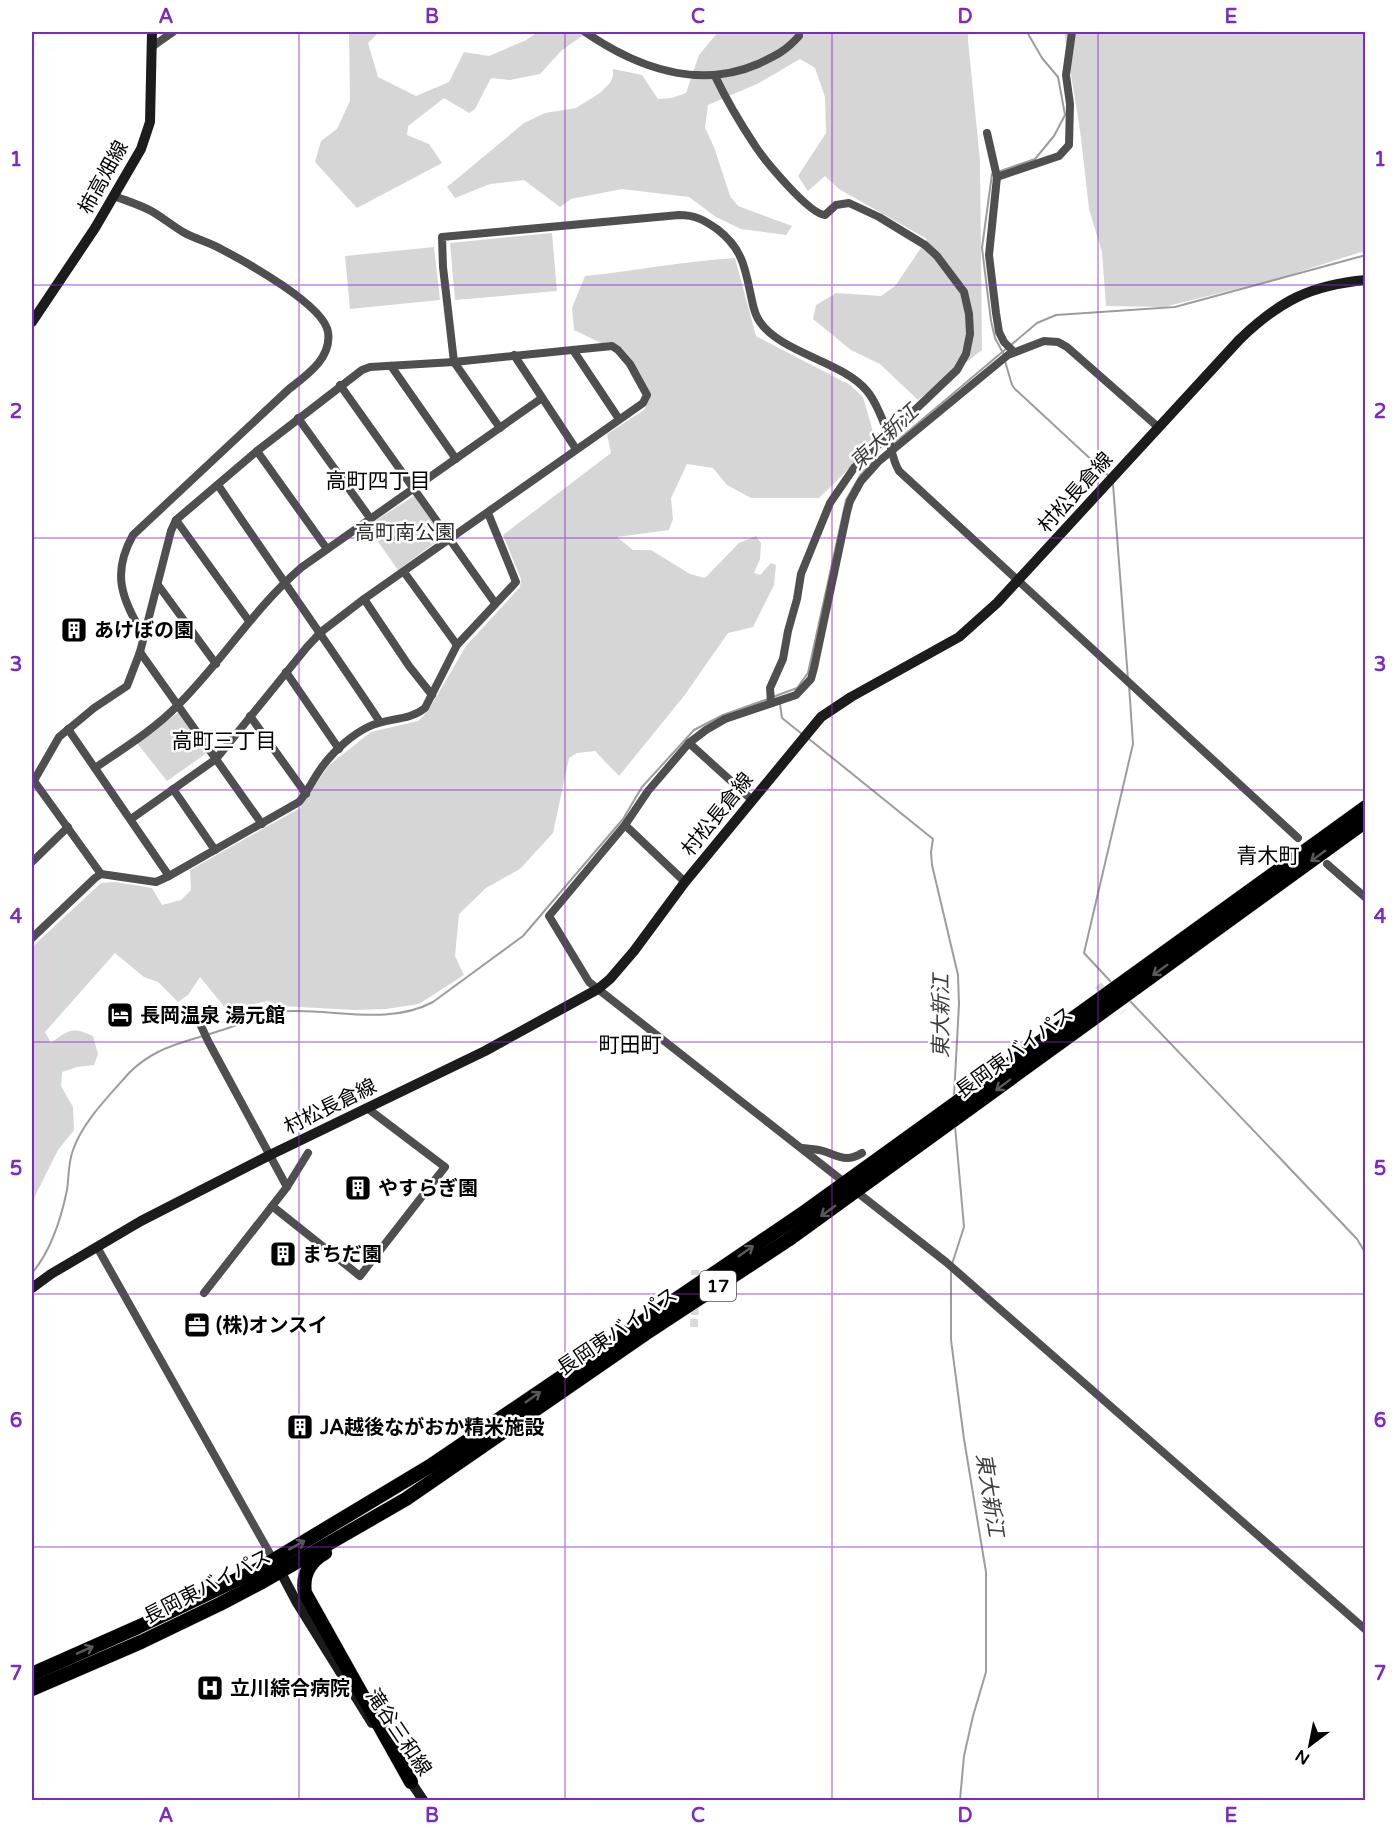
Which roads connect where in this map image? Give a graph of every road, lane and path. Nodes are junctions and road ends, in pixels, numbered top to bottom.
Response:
1 (152, 32) edge
2 (173, 32) edge
3 (585, 32) edge
4 (799, 32) edge
5 (1072, 32) edge
6 (153, 46) junction
7 (715, 76) junction
8 (987, 133) dead end
9 (997, 177) junction
10 (114, 196) junction
11 (1365, 280) edge
12 (32, 322) edge
13 (573, 350) junction
14 (1014, 352) junction
15 (514, 356) junction
16 (454, 363) junction
17 (391, 366) junction
18 (340, 386) junction
19 (542, 398) junction
20 (298, 418) junction
21 (619, 420) junction
22 (500, 428) junction
23 (1158, 428) junction
24 (888, 436) junction
25 (576, 449) junction
26 (256, 451) junction
27 (891, 453) junction
28 (456, 459) junction
29 (218, 485) junction
30 (414, 489) junction
31 (488, 513) junction
32 (370, 518) junction
33 (176, 520) junction
34 (449, 540) junction
35 (327, 549) junction
36 (404, 572) junction
37 (1017, 580) junction
38 (284, 583) junction
39 (158, 585) junction
40 (364, 599) junction
41 (495, 603) junction
42 (249, 621) junction
43 (321, 632) junction
44 (143, 635) junction
45 (457, 645) junction
46 (140, 652) junction
47 (216, 664) junction
48 (286, 672) junction
49 (432, 695) junction
50 (771, 703) junction
51 (178, 706) junction
52 (250, 716) junction
53 (380, 722) junction
54 (68, 729) junction
55 (689, 743) junction
56 (339, 749) junction
57 (216, 759) junction
58 (95, 768) junction
59 (32, 782) edge
60 (173, 789) junction
61 (306, 794) junction
62 (752, 800) junction
63 (1365, 807) edge
64 (131, 819) junction
65 (1365, 821) edge
66 (262, 824) junction
67 (625, 825) junction
68 (68, 827) junction
69 (1298, 838) dead end
70 (215, 850) junction
71 (32, 862) edge
72 (1327, 864) dead end
73 (101, 874) junction
74 (169, 876) junction
75 (685, 882) junction
76 (1365, 898) edge
77 (32, 938) edge
78 (598, 989) junction
79 (197, 1017) dead end
80 (367, 1108) junction
81 (801, 1148) junction
82 (308, 1153) dead end
83 (862, 1153) dead end
84 (270, 1155) junction
85 (287, 1187) junction
86 (850, 1187) junction
87 (272, 1206) junction
88 (97, 1247) junction
89 (32, 1288) edge
90 (204, 1293) dead end
91 (406, 1499) junction
92 (276, 1565) junction
93 (1365, 1630) edge
94 (32, 1674) edge
95 (32, 1689) edge
96 (411, 1782) junction
97 (423, 1800) edge

1 - 6 main road, 柿高畑線
2 - 6 street
3 - 7 street
4 - 7 street
5 - 9 street
6 - 10 main road, 柿高畑線
7 - 24 street
8 - 9 street
9 - 14 street
10 - 12 main road, 柿高畑線
10 - 44 street
11 - 23 main road, 村松長倉線
13 - 15 street
13 - 21 street
13 - 21 street
14 - 23 street
14 - 27 street
15 - 16 street
15 - 19 street
16 - 17 street
16 - 22 street
16 - 24 street
17 - 18 street
17 - 28 street
18 - 20 street
18 - 30 street
19 - 22 street
19 - 25 street
20 - 26 street
20 - 32 street
21 - 25 street
22 - 28 street
23 - 37 main road, 村松長倉線
24 - 27 street
24 - 50 street
25 - 31 street
26 - 29 street
26 - 35 street
27 - 37 street
27 - 50 street
28 - 30 street
29 - 33 street
29 - 38 street
30 - 32 street
30 - 34 street
31 - 34 street
31 - 41 street
32 - 35 street
33 - 39 street
33 - 42 street
34 - 36 street
34 - 41 street
35 - 38 street
36 - 40 street
36 - 45 street
37 - 62 main road, 村松長倉線
37 - 69 street
38 - 42 street
38 - 43 street
39 - 44 street
39 - 47 street
40 - 43 street
40 - 49 street
41 - 45 street
42 - 47 street
43 - 48 street
43 - 53 street
44 - 46 street
45 - 49 street
46 - 51 street
46 - 54 street
47 - 51 street
48 - 52 street
48 - 56 street
49 - 53 street
50 - 55 street
51 - 57 street
51 - 58 street
52 - 57 street
52 - 61 street
53 - 56 street
54 - 58 street
54 - 59 street
55 - 62 street
55 - 67 street
56 - 61 street
57 - 60 street
57 - 66 street
58 - 64 street
59 - 68 street
60 - 64 street
60 - 70 street
61 - 66 street
62 - 75 main road, 村松長倉線
63 - 86 highway, 長岡東バイパス / 17
64 - 74 street
65 -> 86 highway, 長岡東バイパス / 17
66 - 70 street
67 - 75 street
67 - 78 street
68 - 71 street
68 - 73 street
70 - 74 street
72 - 76 street
73 - 74 street
73 - 77 street
75 - 78 main road, 村松長倉線
78 - 80 main road, 村松長倉線
78 - 81 street
79 - 84 street
80 - 84 main road, 村松長倉線
80 - 87 street
81 - 83 street
81 - 86 street
82 - 85 street
84 - 85 street
84 - 88 main road, 村松長倉線
85 - 87 street
86 -> 91 highway, 長岡東バイパス / 17
92 -> 86 highway, 長岡東バイパス / 17
86 - 93 street
87 - 90 street
88 - 89 main road, 村松長倉線
88 - 92 street
91 - 92 highway, 長岡東バイパス / 17
91 - 96 highway
94 -> 92 highway, 長岡東バイパス / 17
92 - 95 highway, 長岡東バイパス / 17
92 - 96 main road, 滝谷三和線
96 - 97 main road, 滝谷三和線

